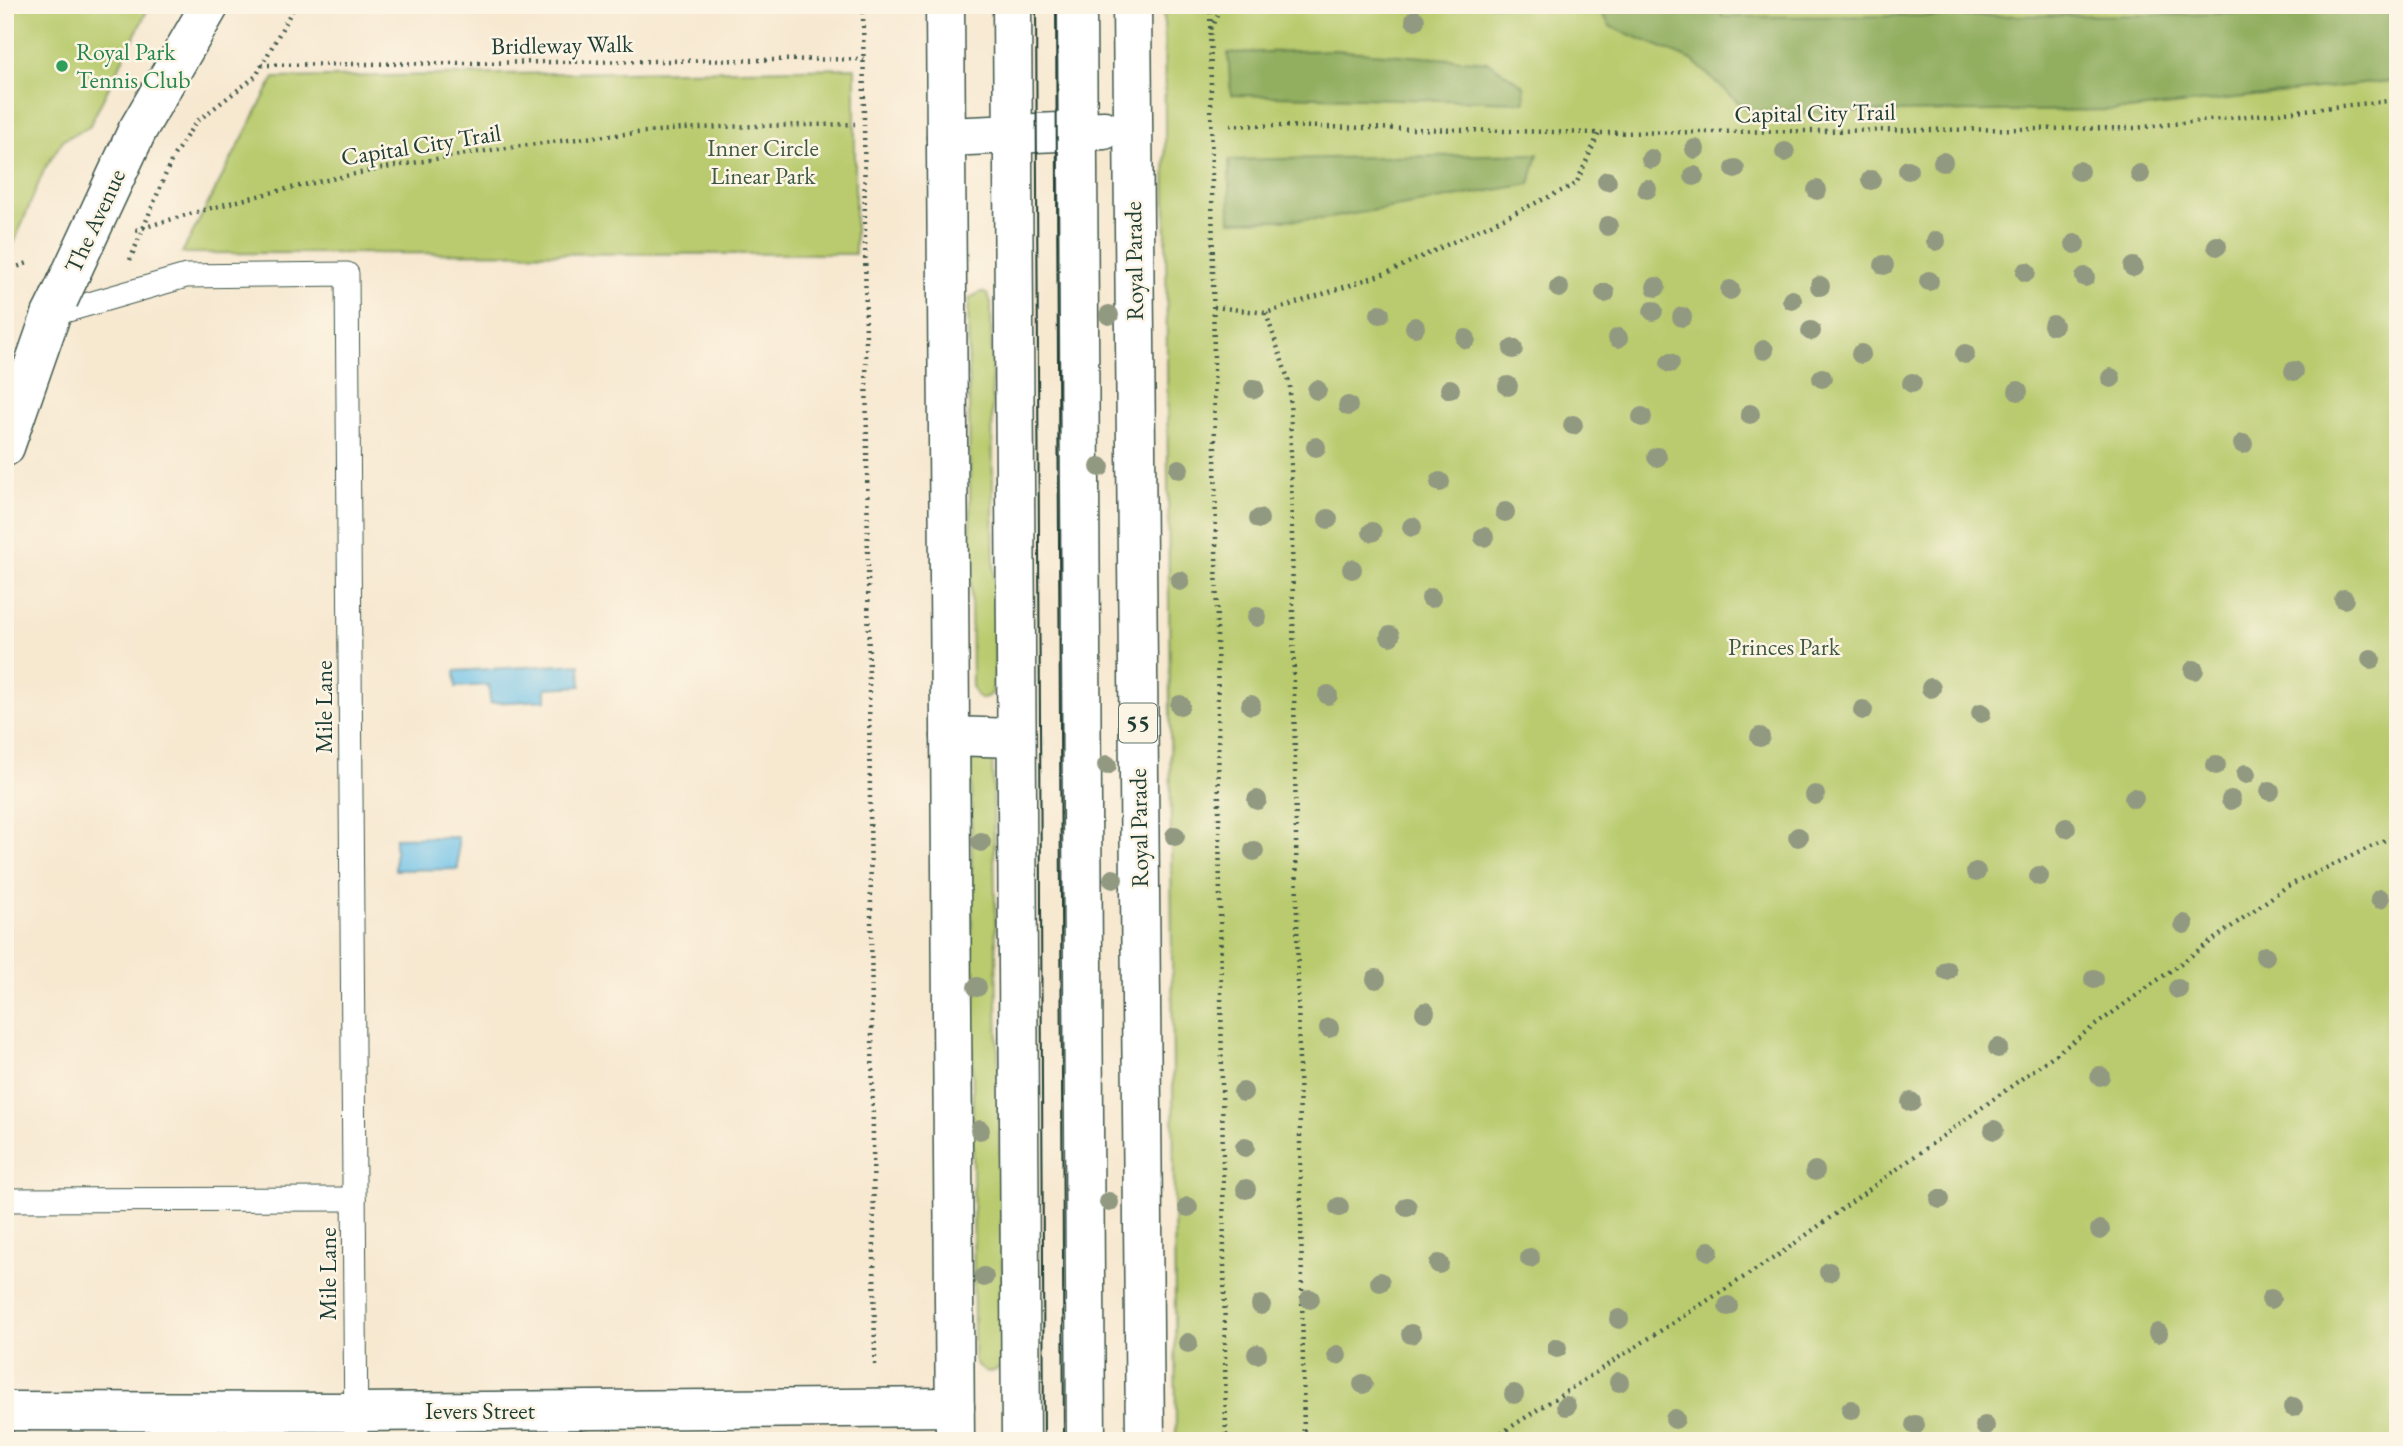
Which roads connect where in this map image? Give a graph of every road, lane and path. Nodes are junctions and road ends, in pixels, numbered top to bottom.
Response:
1 (210, 5) edge
2 (295, 5) edge
3 (863, 5) edge
4 (945, 5) edge
5 (1012, 5) edge
6 (1077, 5) edge
7 (1132, 5) edge
8 (1210, 5) edge
9 (1223, 5) edge
10 (1210, 30) junction
11 (864, 60) junction
12 (261, 65) junction
13 (2398, 100) edge
14 (855, 124) dead end
15 (1230, 125) dead end
16 (1133, 129) junction
17 (1078, 131) junction
18 (1599, 133) junction
19 (1013, 134) junction
20 (946, 137) junction
21 (122, 234) dead end
22 (44, 258) dead end
23 (130, 260) dead end
24 (5, 271) edge
25 (55, 307) junction
26 (1214, 307) junction
27 (1266, 313) junction
28 (5, 447) edge
29 (1080, 601) junction
30 (1137, 602) junction
31 (950, 736) junction
32 (1016, 738) junction
33 (2398, 834) edge
34 (354, 1199) junction
35 (5, 1200) edge
36 (876, 1378) dead end
37 (5, 1411) edge
38 (955, 1424) edge
39 (356, 1426) edge
40 (1226, 1440) edge
41 (1304, 1440) edge
42 (1021, 1441) edge
43 (1086, 1441) edge
44 (1145, 1441) edge
45 (1366, 1441) edge
46 (1489, 1441) edge

1 - 25 main road, The Avenue, bridge
2 - 12 path
3 - 11 path
4 - 20 main road
5 - 19 main road
6 - 17 main road
7 - 16 main road, Royal Parade / 55
8 - 10 path
9 - 10 path
10 - 26 path
11 - 12 path, Bridleway Walk
11 - 36 path
12 - 23 path, bridge
13 - 18 path, Capital City Trail
14 - 21 path, Capital City Trail
15 - 18 path, Capital City Trail
16 - 17 main road
16 - 30 main road, Royal Parade / 55
17 - 19 main road
17 - 29 main road
18 - 27 path
19 - 20 main road
19 - 32 main road
20 - 31 main road
22 - 24 path
25 - 28 main road, The Avenue
25 - 34 lane, Mile Lane
26 - 27 path
26 - 40 path
27 - 41 path
29 - 30 main road
29 - 43 main road
30 - 44 main road, Royal Parade / 55
31 - 32 main road
31 - 38 main road
32 - 42 main road
33 - 46 path
34 - 35 lane
34 - 39 lane, Mile Lane
37 - 39 main road, Ievers Street
38 - 39 main road, Ievers Street
40 - 41 path
41 - 45 path

